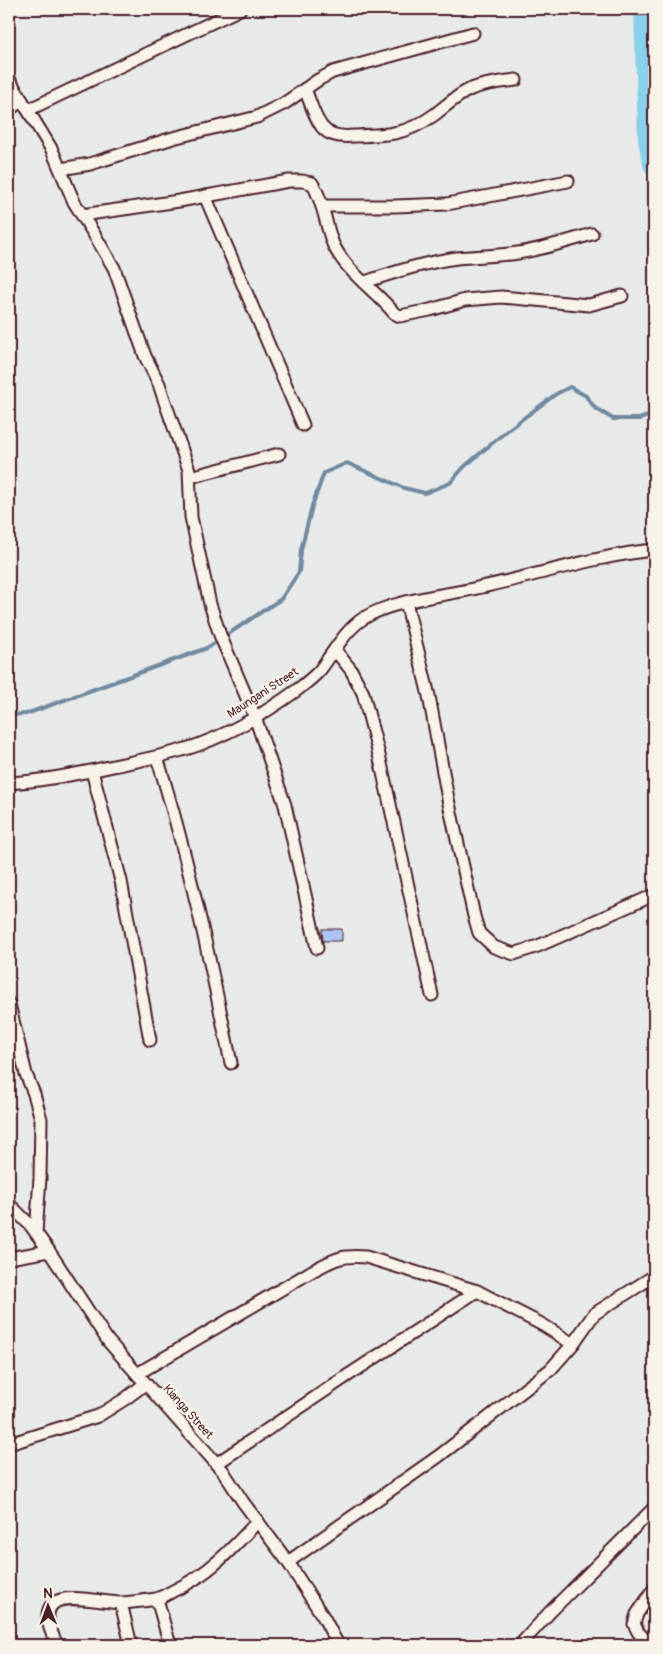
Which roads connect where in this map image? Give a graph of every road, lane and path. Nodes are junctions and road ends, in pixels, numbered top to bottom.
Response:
1 (240, 9) edge
2 (473, 33) dead end
3 (9, 79) edge
4 (516, 80) dead end
5 (305, 89) junction
6 (25, 105) junction
7 (9, 110) edge
8 (61, 170) junction
9 (568, 181) dead end
10 (205, 196) junction
11 (322, 206) junction
12 (82, 216) junction
13 (592, 234) dead end
14 (365, 282) junction
15 (622, 296) dead end
16 (303, 425) dead end
17 (279, 454) dead end
18 (190, 477) junction
19 (654, 550) edge
20 (406, 602) junction
21 (335, 650) junction
22 (255, 717) junction
23 (157, 757) junction
24 (92, 771) junction
25 (9, 783) edge
26 (654, 895) edge
27 (317, 948) dead end
28 (432, 994) dead end
29 (9, 1004) edge
30 (150, 1040) dead end
31 (231, 1063) dead end
32 (9, 1204) edge
33 (36, 1233) junction
34 (49, 1251) junction
35 (9, 1258) edge
36 (654, 1276) edge
37 (477, 1291) junction
38 (573, 1344) junction
39 (141, 1379) junction
40 (9, 1444) edge
41 (216, 1464) junction
42 (654, 1508) edge
43 (258, 1521) junction
44 (288, 1562) junction
45 (654, 1589) edge
46 (157, 1599) junction
47 (121, 1603) junction
48 (57, 1645) edge
49 (131, 1645) edge
50 (170, 1645) edge
51 (338, 1645) edge
52 (520, 1645) edge
53 (650, 1645) edge

1 - 6 street
2 - 5 street
3 - 6 street
4 - 5 street
5 - 8 street
6 - 7 street
6 - 8 street
8 - 12 street
9 - 11 street
10 - 11 street
10 - 12 street
10 - 16 street
11 - 14 street
12 - 18 street
13 - 14 street
14 - 15 street
17 - 18 street
18 - 22 street
19 - 20 street, Maungani Street
20 - 21 street, Maungani Street
20 - 26 street
21 - 22 street, Maungani Street
21 - 28 street
22 - 23 street, Maungani Street
22 - 27 street
23 - 24 street, Maungani Street
23 - 31 street
24 - 25 street, Maungani Street
24 - 30 street
29 - 33 street
32 - 33 street, Kianga Street
33 - 34 street, Kianga Street
34 - 35 street
34 - 39 street, Kianga Street
36 - 38 street
37 - 38 street
37 - 39 street
37 - 41 street
38 - 44 street
39 - 40 street
39 - 41 street, Kianga Street
41 - 43 street, Kianga Street
42 - 52 street
43 - 44 street, Kianga Street
43 - 46 street
44 - 51 street, Kianga Street
45 - 53 street
46 - 47 street
46 - 50 street
47 - 48 street
47 - 49 street

